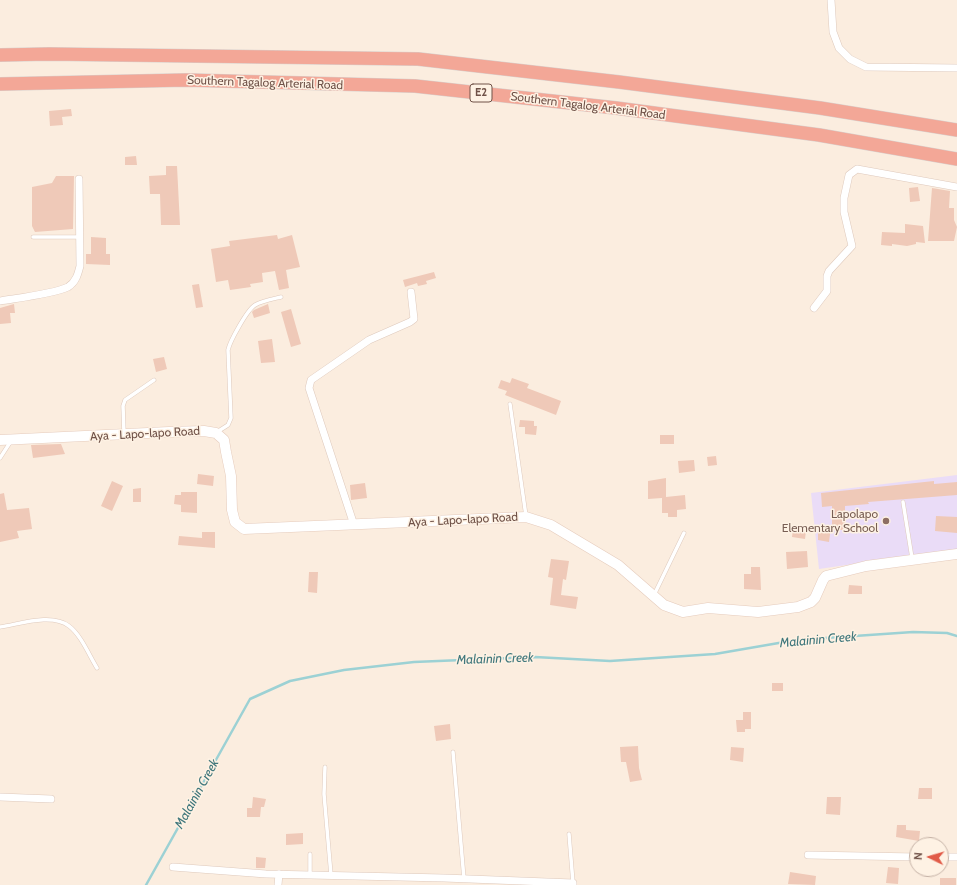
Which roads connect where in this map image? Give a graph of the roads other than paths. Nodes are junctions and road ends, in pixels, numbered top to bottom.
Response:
1 (831, 0) edge
2 (0, 55) edge
3 (957, 68) edge
4 (0, 84) edge
5 (957, 130) edge
6 (957, 159) edge
7 (79, 179) dead end
8 (957, 187) edge
9 (33, 237) dead end
10 (80, 237) junction
11 (411, 292) dead end
12 (281, 297) dead end
13 (0, 301) edge
14 (814, 308) dead end
15 (154, 380) dead end
16 (510, 404) dead end
17 (216, 433) junction
18 (124, 434) junction
19 (12, 439) junction
20 (0, 440) edge
21 (0, 458) edge
22 (903, 502) dead end
23 (526, 517) junction
24 (354, 525) junction
25 (684, 533) dead end
26 (957, 554) edge
27 (912, 562) junction
28 (653, 595) junction
29 (0, 627) edge
30 (97, 668) dead end
31 (453, 752) dead end
32 (325, 767) dead end
33 (0, 797) edge
34 (51, 799) dead end
35 (569, 834) dead end
36 (310, 854) dead end
37 (808, 855) dead end
38 (909, 857) edge
39 (173, 867) dead end
40 (279, 874) junction
41 (310, 875) junction
42 (331, 876) junction
43 (464, 879) junction
44 (573, 884) edge
45 (278, 885) edge

1 - 3 street
2 - 5 highway, Southern Tagalog Arterial Road / E2
4 - 6 highway, Southern Tagalog Arterial Road / E2
7 - 10 street
8 - 14 street
9 - 10 lane
10 - 13 street
11 - 24 street
12 - 17 lane
15 - 18 lane
16 - 23 lane
17 - 18 street, Aya - Lapo-lapo Road
17 - 24 street, Aya - Lapo-lapo Road
18 - 19 street, Aya - Lapo-lapo Road
19 - 20 street, Aya - Lapo-lapo Road
19 - 21 lane
22 - 27 lane
23 - 24 street, Aya - Lapo-lapo Road
23 - 28 street, Aya - Lapo-lapo Road
25 - 28 lane
26 - 27 street, Aya - Lapo-lapo Road
27 - 28 street, Aya - Lapo-lapo Road
29 - 30 lane
31 - 43 lane
32 - 42 lane
33 - 34 street
35 - 44 lane
36 - 41 lane
37 - 38 street
39 - 40 street
40 - 41 street
40 - 45 street
41 - 42 street
42 - 43 street
43 - 44 street

